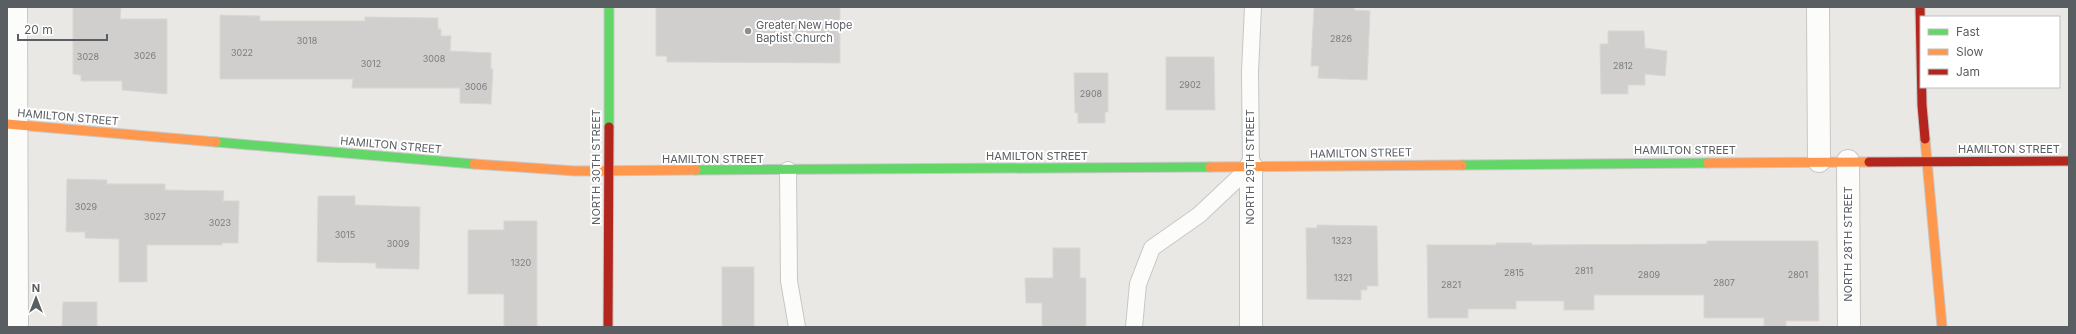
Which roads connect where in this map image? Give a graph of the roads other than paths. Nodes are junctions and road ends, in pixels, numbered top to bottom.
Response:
1 (16, 7) edge
2 (609, 7) edge
3 (1253, 7) edge
4 (1818, 7) edge
5 (1921, 88) edge
6 (11, 124) edge
7 (1819, 161) junction
8 (1848, 161) junction
9 (1928, 161) junction
10 (2069, 161) edge
11 (1251, 166) junction
12 (788, 170) junction
13 (608, 172) junction
14 (18, 327) edge
15 (608, 327) edge
16 (797, 327) edge
17 (1134, 327) edge
18 (1251, 327) edge
19 (1849, 327) edge
20 (1942, 327) edge

1 - 6 street
2 - 13 main road, NORTH 30TH STREET
3 - 11 lane, NORTH 29TH STREET
4 - 7 street
5 - 9 main road
6 - 13 main road, HAMILTON STREET
6 - 14 street
7 - 8 main road, HAMILTON STREET
7 - 11 main road, HAMILTON STREET
8 - 9 main road, HAMILTON STREET
8 - 19 street, NORTH 28TH STREET
9 - 10 main road, HAMILTON STREET
9 - 20 main road
11 - 12 main road, HAMILTON STREET
11 - 17 lane
11 - 18 street, NORTH 29TH STREET
12 - 13 main road, HAMILTON STREET
12 - 16 lane
13 - 15 main road, NORTH 30TH STREET

